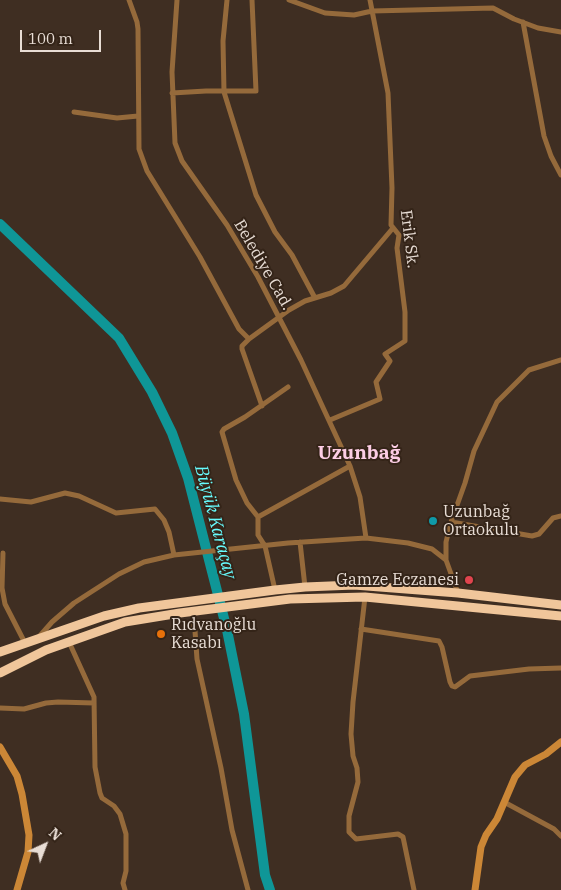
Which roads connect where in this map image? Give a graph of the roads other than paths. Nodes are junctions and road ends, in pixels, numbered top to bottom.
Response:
1 (129, 0) edge
2 (177, 0) edge
3 (227, 0) edge
4 (252, 0) edge
5 (290, 0) edge
6 (370, 0) edge
7 (372, 12) junction
8 (523, 22) junction
9 (561, 32) edge
10 (224, 92) junction
11 (172, 93) junction
12 (74, 112) dead end
13 (138, 116) junction
14 (561, 176) edge
15 (393, 228) junction
16 (315, 298) junction
17 (279, 317) junction
18 (249, 340) junction
19 (561, 360) edge
20 (288, 387) dead end
21 (262, 406) junction
22 (330, 420) junction
23 (350, 466) junction
24 (0, 499) edge
25 (561, 516) edge
26 (258, 517) junction
27 (451, 522) junction
28 (366, 538) junction
29 (300, 542) junction
30 (265, 546) junction
31 (3, 552) dead end
32 (174, 555) junction
33 (446, 560) junction
34 (305, 587) junction
35 (275, 590) junction
36 (458, 592) junction
37 (365, 596) junction
38 (561, 605) edge
39 (561, 616) edge
40 (190, 624) dead end
41 (361, 630) junction
42 (38, 638) junction
43 (70, 642) junction
44 (25, 643) junction
45 (0, 652) edge
46 (561, 668) edge
47 (0, 673) edge
48 (94, 703) junction
49 (0, 708) edge
50 (561, 742) edge
51 (0, 747) edge
52 (504, 802) junction
53 (554, 828) junction
54 (561, 829) edge
55 (561, 836) edge
56 (17, 890) edge
57 (125, 890) edge
58 (248, 890) edge
59 (414, 890) edge
60 (475, 890) edge

1 - 13 street
2 - 11 street, Belediye Cad.
3 - 10 street
4 - 10 street
5 - 7 street
6 - 7 street, Erik Sk.
7 - 8 street
7 - 15 street, Erik Sk.
8 - 9 street
8 - 14 street
10 - 11 street
10 - 16 street
11 - 17 street, Belediye Cad.
12 - 13 street
13 - 18 street
15 - 16 street
15 - 22 street, Erik Sk.
16 - 17 street
17 - 18 street
17 - 22 street, Belediye Cad.
18 - 21 street
19 - 27 street
20 - 21 street
21 - 26 street
22 - 23 street, Belediye Cad.
23 - 26 street
23 - 28 street, Belediye Cad.
24 - 32 street
25 - 27 street
26 - 30 street
27 - 33 street
28 - 29 street
28 - 33 street
29 - 30 street
29 - 34 street
30 - 32 street
30 - 35 street
31 - 44 street
32 - 42 street
33 - 36 street
34 - 35 highway
34 - 36 highway
35 - 42 highway
36 - 38 highway
37 - 39 highway
37 - 41 street
37 - 43 highway
40 - 58 street
41 - 46 street
41 - 59 street
42 - 44 highway
43 - 47 highway
43 - 48 street
44 - 45 highway
48 - 49 street
48 - 57 street
50 - 52 street
51 - 56 street
52 - 53 street
52 - 60 street
53 - 54 street
53 - 55 street

